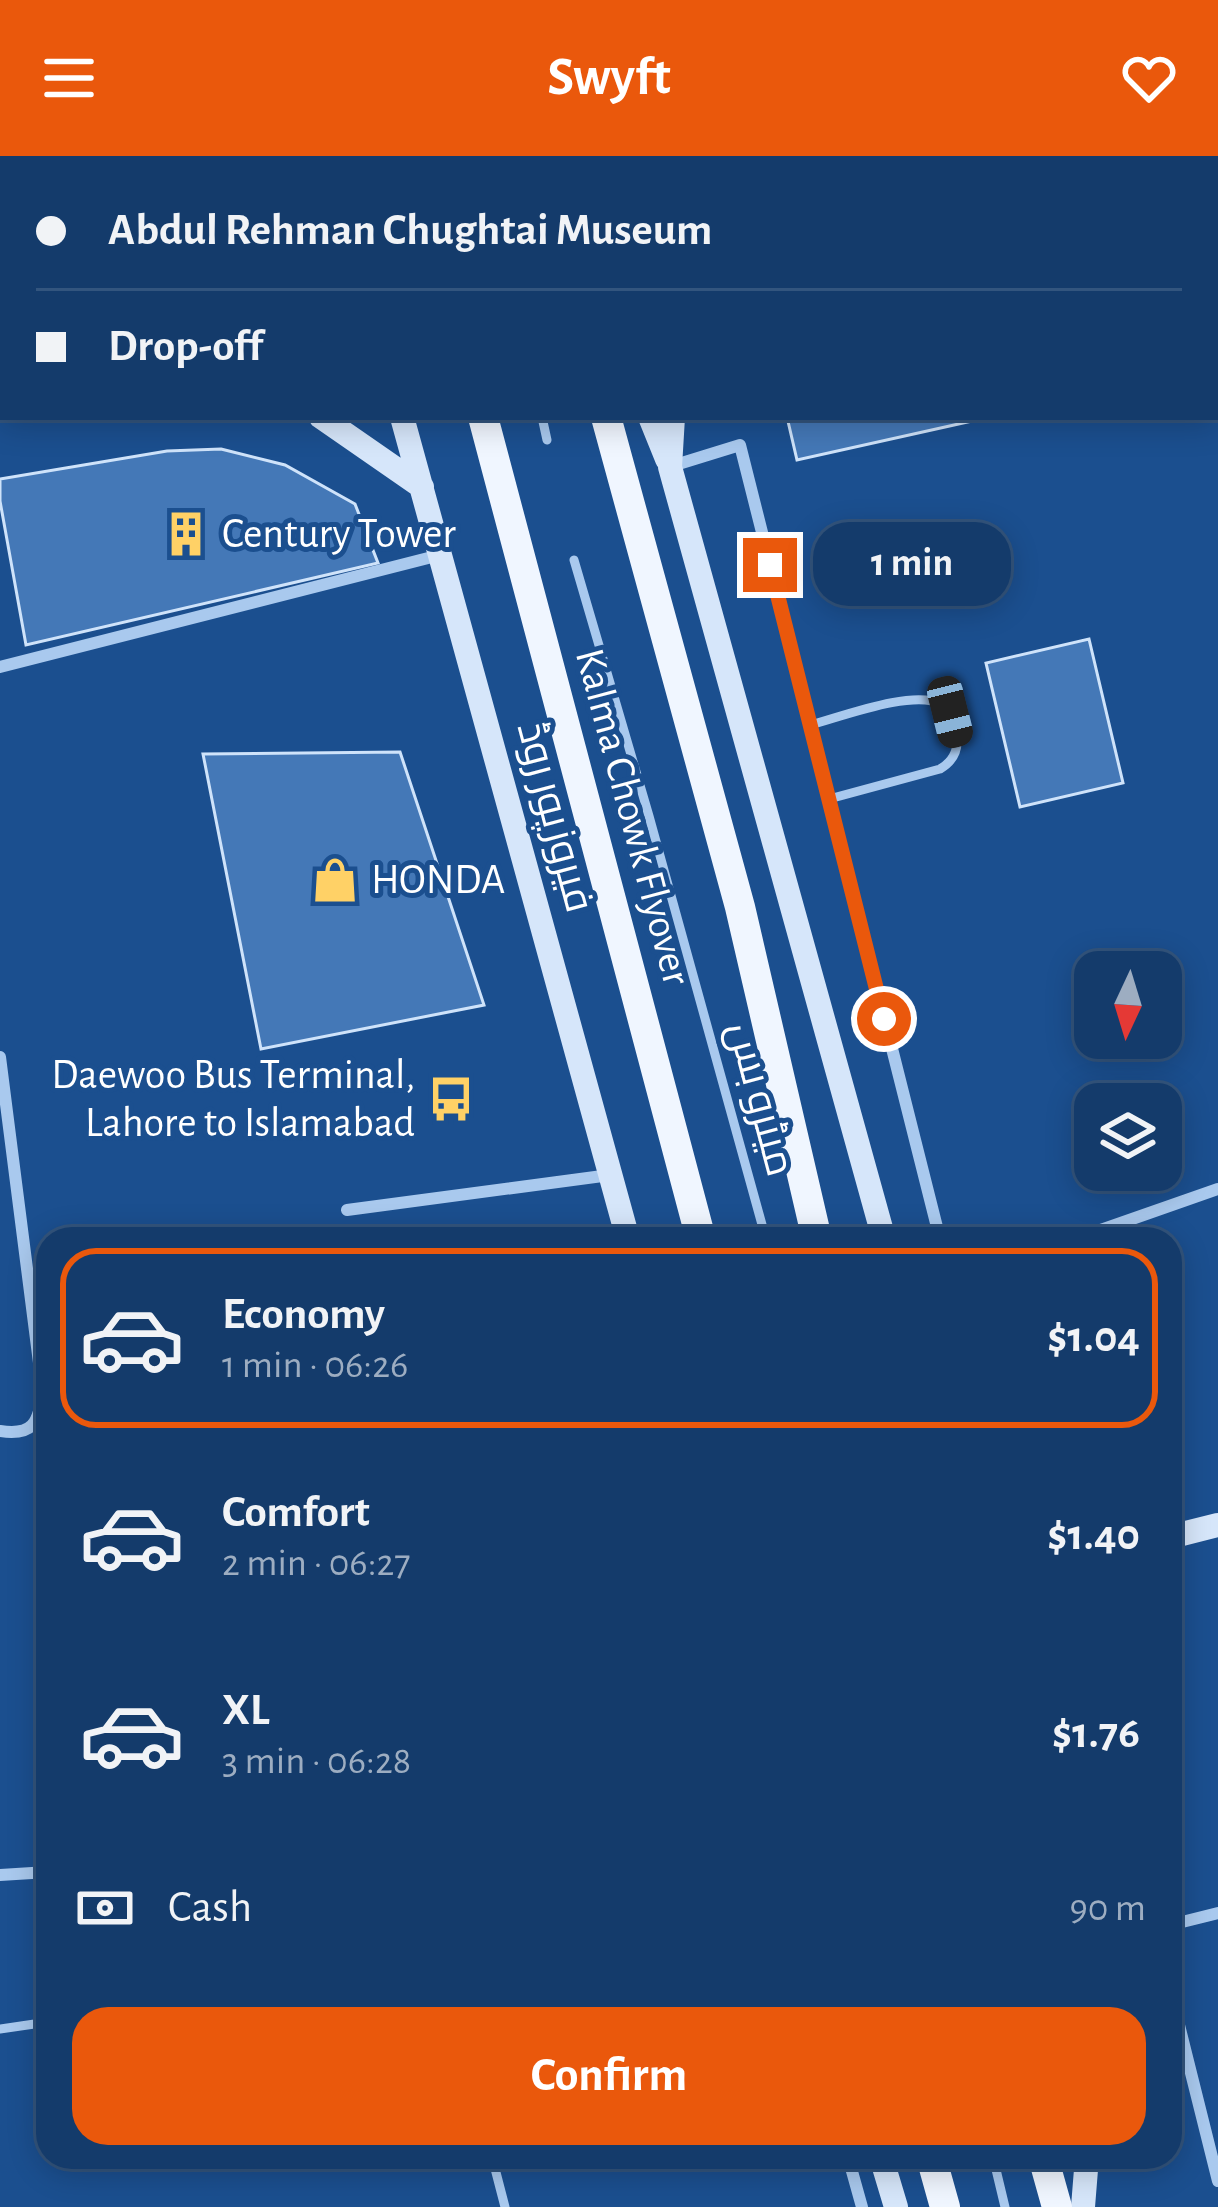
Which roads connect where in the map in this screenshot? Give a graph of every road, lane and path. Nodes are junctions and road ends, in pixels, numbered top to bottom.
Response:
1 (325, 420) edge
2 (403, 420) edge
3 (484, 420) edge
4 (543, 420) edge
5 (607, 420) edge
6 (651, 420) edge
7 (673, 420) edge
8 (547, 440) dead end
9 (670, 466) junction
10 (422, 487) junction
11 (440, 555) junction
12 (574, 560) dead end
13 (0, 667) edge
14 (810, 724) junction
15 (829, 799) junction
16 (0, 1057) edge
17 (610, 1175) junction
18 (1218, 1189) edge
19 (347, 1210) dead end
20 (625, 1227) edge
21 (698, 1227) edge
22 (763, 1227) edge
23 (814, 1227) edge
24 (881, 1227) edge
25 (937, 1227) edge
26 (1109, 1227) edge
27 (36, 1339) edge
28 (36, 1420) edge
29 (0, 1431) edge
30 (1218, 1525) edge
31 (1182, 1534) edge
32 (36, 1872) edge
33 (0, 1875) edge
34 (1218, 1913) edge
35 (1182, 1922) edge
36 (36, 2024) edge
37 (0, 2029) edge
38 (1182, 2037) edge
39 (495, 2169) edge
40 (851, 2169) edge
41 (885, 2169) edge
42 (934, 2169) edge
43 (996, 2169) edge
44 (1046, 2169) edge
45 (1087, 2169) edge
46 (1218, 2181) edge
47 (505, 2207) edge
48 (862, 2207) edge
49 (896, 2207) edge
50 (945, 2207) edge
51 (1005, 2207) edge
52 (1057, 2207) edge
53 (1083, 2207) edge

1 - 10 main road
2 - 10 main road, فیروزپور روڈ
3 - 21 main road, Kalma Chowk Flyover
4 - 8 lane
5 - 23 main road, Kalma Chowk Flyover
6 - 9 main road
7 - 9 main road
9 - 14 street
9 - 24 main road
10 - 11 main road, فیروزپور روڈ
11 - 13 street
11 - 17 main road, فیروزپور روڈ
12 - 22 lane, میٹرو بس
14 - 15 street
14 - 15 lane
15 - 25 street
16 - 27 street
17 - 19 street
17 - 20 main road, فیروزپور روڈ
18 - 26 street
28 - 29 street
30 - 31 main road
32 - 33 street
34 - 35 street
36 - 37 lane
38 - 46 street
39 - 47 lane
40 - 48 street
41 - 49 main road
42 - 50 main road
43 - 51 lane
44 - 52 main road
45 - 53 main road

